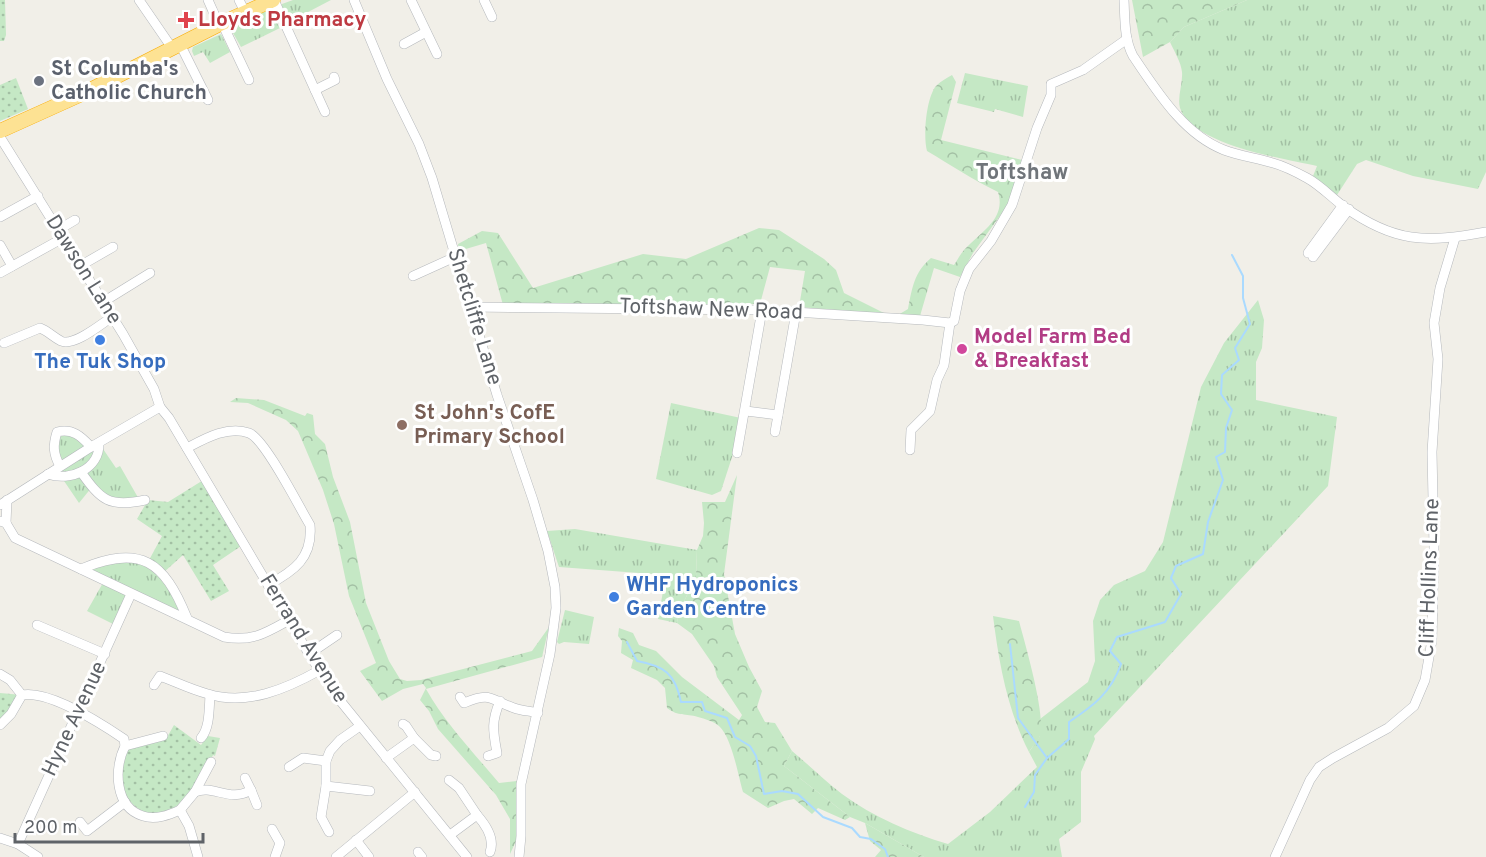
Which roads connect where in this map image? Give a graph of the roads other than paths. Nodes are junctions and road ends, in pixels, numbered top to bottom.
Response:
1 (139, 0) edge
2 (208, 0) edge
3 (273, 0) edge
4 (354, 0) edge
5 (411, 0) edge
6 (484, 0) edge
7 (1124, 0) edge
8 (242, 6) edge
9 (492, 17) dead end
10 (222, 23) junction
11 (426, 32) junction
12 (1127, 39) junction
13 (404, 44) dead end
14 (176, 46) junction
15 (437, 54) dead end
16 (334, 77) dead end
17 (249, 80) dead end
18 (315, 90) junction
19 (208, 100) dead end
20 (325, 112) dead end
21 (0, 131) edge
22 (0, 137) edge
23 (38, 196) junction
24 (1346, 207) junction
25 (0, 217) edge
26 (75, 220) dead end
27 (1486, 232) edge
28 (61, 234) junction
29 (1455, 238) junction
30 (0, 245) edge
31 (113, 247) dead end
32 (1310, 255) dead end
33 (455, 257) junction
34 (12, 266) junction
35 (80, 266) junction
36 (416, 272) dead end
37 (0, 273) edge
38 (150, 273) dead end
39 (103, 302) junction
40 (471, 307) junction
41 (762, 310) junction
42 (796, 312) junction
43 (112, 317) junction
44 (950, 323) junction
45 (4, 343) dead end
46 (160, 407) junction
47 (746, 411) junction
48 (778, 415) junction
49 (775, 432) dead end
50 (95, 445) junction
51 (187, 448) junction
52 (910, 450) dead end
53 (737, 453) dead end
54 (60, 466) junction
55 (81, 472) junction
56 (48, 474) junction
57 (145, 500) dead end
58 (4, 502) edge
59 (3, 522) edge
60 (81, 569) junction
61 (268, 585) junction
62 (131, 594) junction
63 (187, 618) junction
64 (289, 620) junction
65 (37, 625) dead end
66 (337, 635) dead end
67 (105, 654) junction
68 (309, 654) junction
69 (320, 670) junction
70 (0, 674) edge
71 (154, 685) dead end
72 (22, 695) junction
73 (210, 695) junction
74 (460, 697) dead end
75 (500, 701) junction
76 (79, 711) junction
77 (538, 713) junction
78 (406, 724) dead end
79 (0, 725) edge
80 (360, 726) junction
81 (217, 732) dead end
82 (163, 736) dead end
83 (414, 738) junction
84 (125, 746) junction
85 (497, 754) dead end
86 (386, 758) junction
87 (432, 758) dead end
88 (326, 761) junction
89 (211, 762) dead end
90 (289, 767) dead end
91 (245, 778) dead end
92 (449, 780) dead end
93 (326, 786) junction
94 (251, 790) junction
95 (370, 791) dead end
96 (195, 792) junction
97 (415, 792) junction
98 (125, 802) junction
99 (257, 805) dead end
100 (180, 810) junction
101 (477, 815) junction
102 (80, 822) dead end
103 (272, 829) dead end
104 (87, 831) junction
105 (329, 832) dead end
106 (450, 835) junction
107 (0, 838) edge
108 (94, 840) dead end
109 (356, 840) junction
110 (18, 844) junction
111 (493, 849) dead end
112 (38, 857) edge
113 (198, 857) edge
114 (275, 857) edge
115 (336, 857) edge
116 (369, 857) edge
117 (467, 857) edge
118 (519, 857) edge
119 (1275, 857) edge

1 - 14 street
2 - 10 street
3 - 8 highway
3 - 18 street
4 - 33 street, Shetcliffe Lane
5 - 11 street
6 - 9 street
7 - 12 street
8 - 10 highway
10 - 14 highway
10 - 17 street
11 - 13 street
11 - 15 street
12 - 24 street
12 - 44 street
14 - 19 street
14 - 21 highway
16 - 18 street
18 - 20 street
22 - 23 street, Dawson Lane
23 - 25 street
23 - 28 street, Dawson Lane
24 - 29 street
24 - 32 street
26 - 28 street
27 - 29 street
28 - 34 street
28 - 35 street, Dawson Lane
29 - 119 street, Cliff Hollins Lane
30 - 34 street
31 - 35 street
33 - 36 street
33 - 40 street, Shetcliffe Lane
34 - 37 street
35 - 39 street, Dawson Lane
38 - 39 street
39 - 43 street, Dawson Lane
40 - 41 street, Toftshaw New Road
40 - 77 street, Shetcliffe Lane
41 - 42 street, Toftshaw New Road
41 - 47 street
42 - 44 street, Toftshaw New Road
42 - 48 street
43 - 45 street
43 - 46 street, Dawson Lane
44 - 52 street
46 - 50 street
46 - 51 street, Ferrand Avenue
47 - 48 street
47 - 53 street
48 - 49 street
50 - 54 street
50 - 54 street
50 - 55 street
51 - 61 street, Ferrand Avenue
51 - 61 street
54 - 56 street
55 - 56 street
55 - 57 street
56 - 58 street
58 - 59 street
59 - 60 street
60 - 62 street
60 - 63 street
61 - 64 street, Ferrand Avenue
62 - 63 street
62 - 67 street, Hyne Avenue
63 - 64 street
64 - 68 street, Ferrand Avenue
65 - 67 street
66 - 68 street
67 - 76 street, Hyne Avenue
68 - 69 street, Ferrand Avenue
69 - 73 street
69 - 80 street, Ferrand Avenue
70 - 72 street
71 - 73 street
72 - 76 street
72 - 79 street
73 - 81 street
74 - 75 street
75 - 77 street
75 - 85 street
76 - 84 street
76 - 110 street, Hyne Avenue
77 - 118 street, Shetcliffe Lane
78 - 83 street
80 - 86 street, Ferrand Avenue
80 - 88 street
82 - 84 street
83 - 86 street
83 - 87 street
84 - 98 street
86 - 97 street, Ferrand Avenue
88 - 90 street
88 - 93 street
89 - 96 street
91 - 94 street
92 - 101 street
93 - 95 street
93 - 105 street
94 - 96 street
94 - 99 street
96 - 100 street
97 - 106 street, Ferrand Avenue
97 - 109 street
98 - 100 street
98 - 104 street
100 - 113 street
101 - 106 street
101 - 111 street
102 - 104 street
103 - 114 street
104 - 108 street
106 - 117 street, Ferrand Avenue
107 - 110 street
109 - 115 street
109 - 116 street
110 - 112 street

